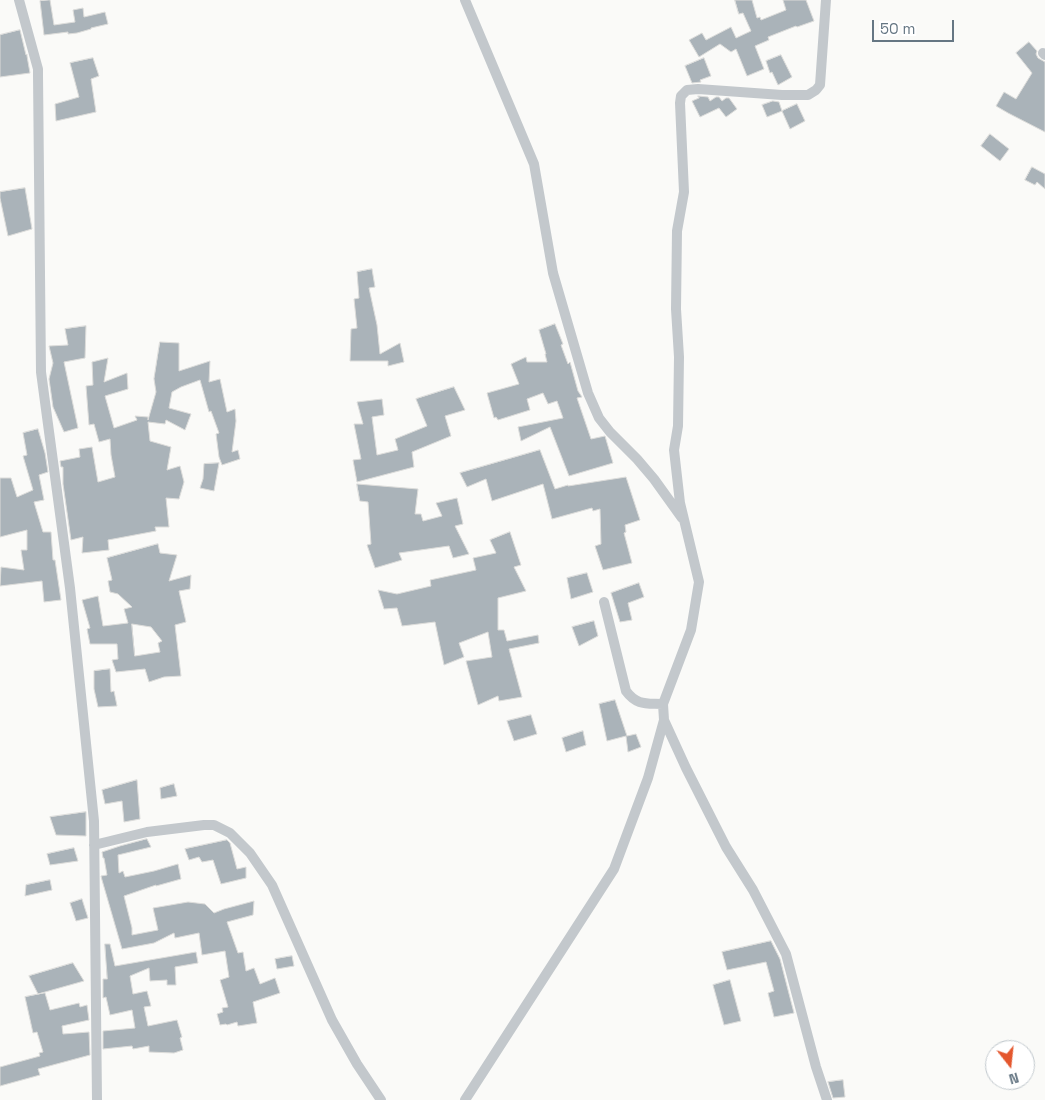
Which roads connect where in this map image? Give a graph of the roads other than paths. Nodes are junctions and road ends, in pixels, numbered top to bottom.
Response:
1 (19, 0) edge
2 (465, 0) edge
3 (826, 0) edge
4 (686, 525) junction
5 (604, 602) dead end
6 (663, 704) junction
7 (664, 720) junction
8 (94, 845) junction
9 (97, 1100) edge
10 (381, 1100) edge
11 (465, 1100) edge
12 (827, 1100) edge

1 - 8 street
2 - 4 street
3 - 4 street
4 - 6 street
5 - 6 street
6 - 7 street
7 - 11 street
7 - 12 street
8 - 9 street
8 - 10 street

